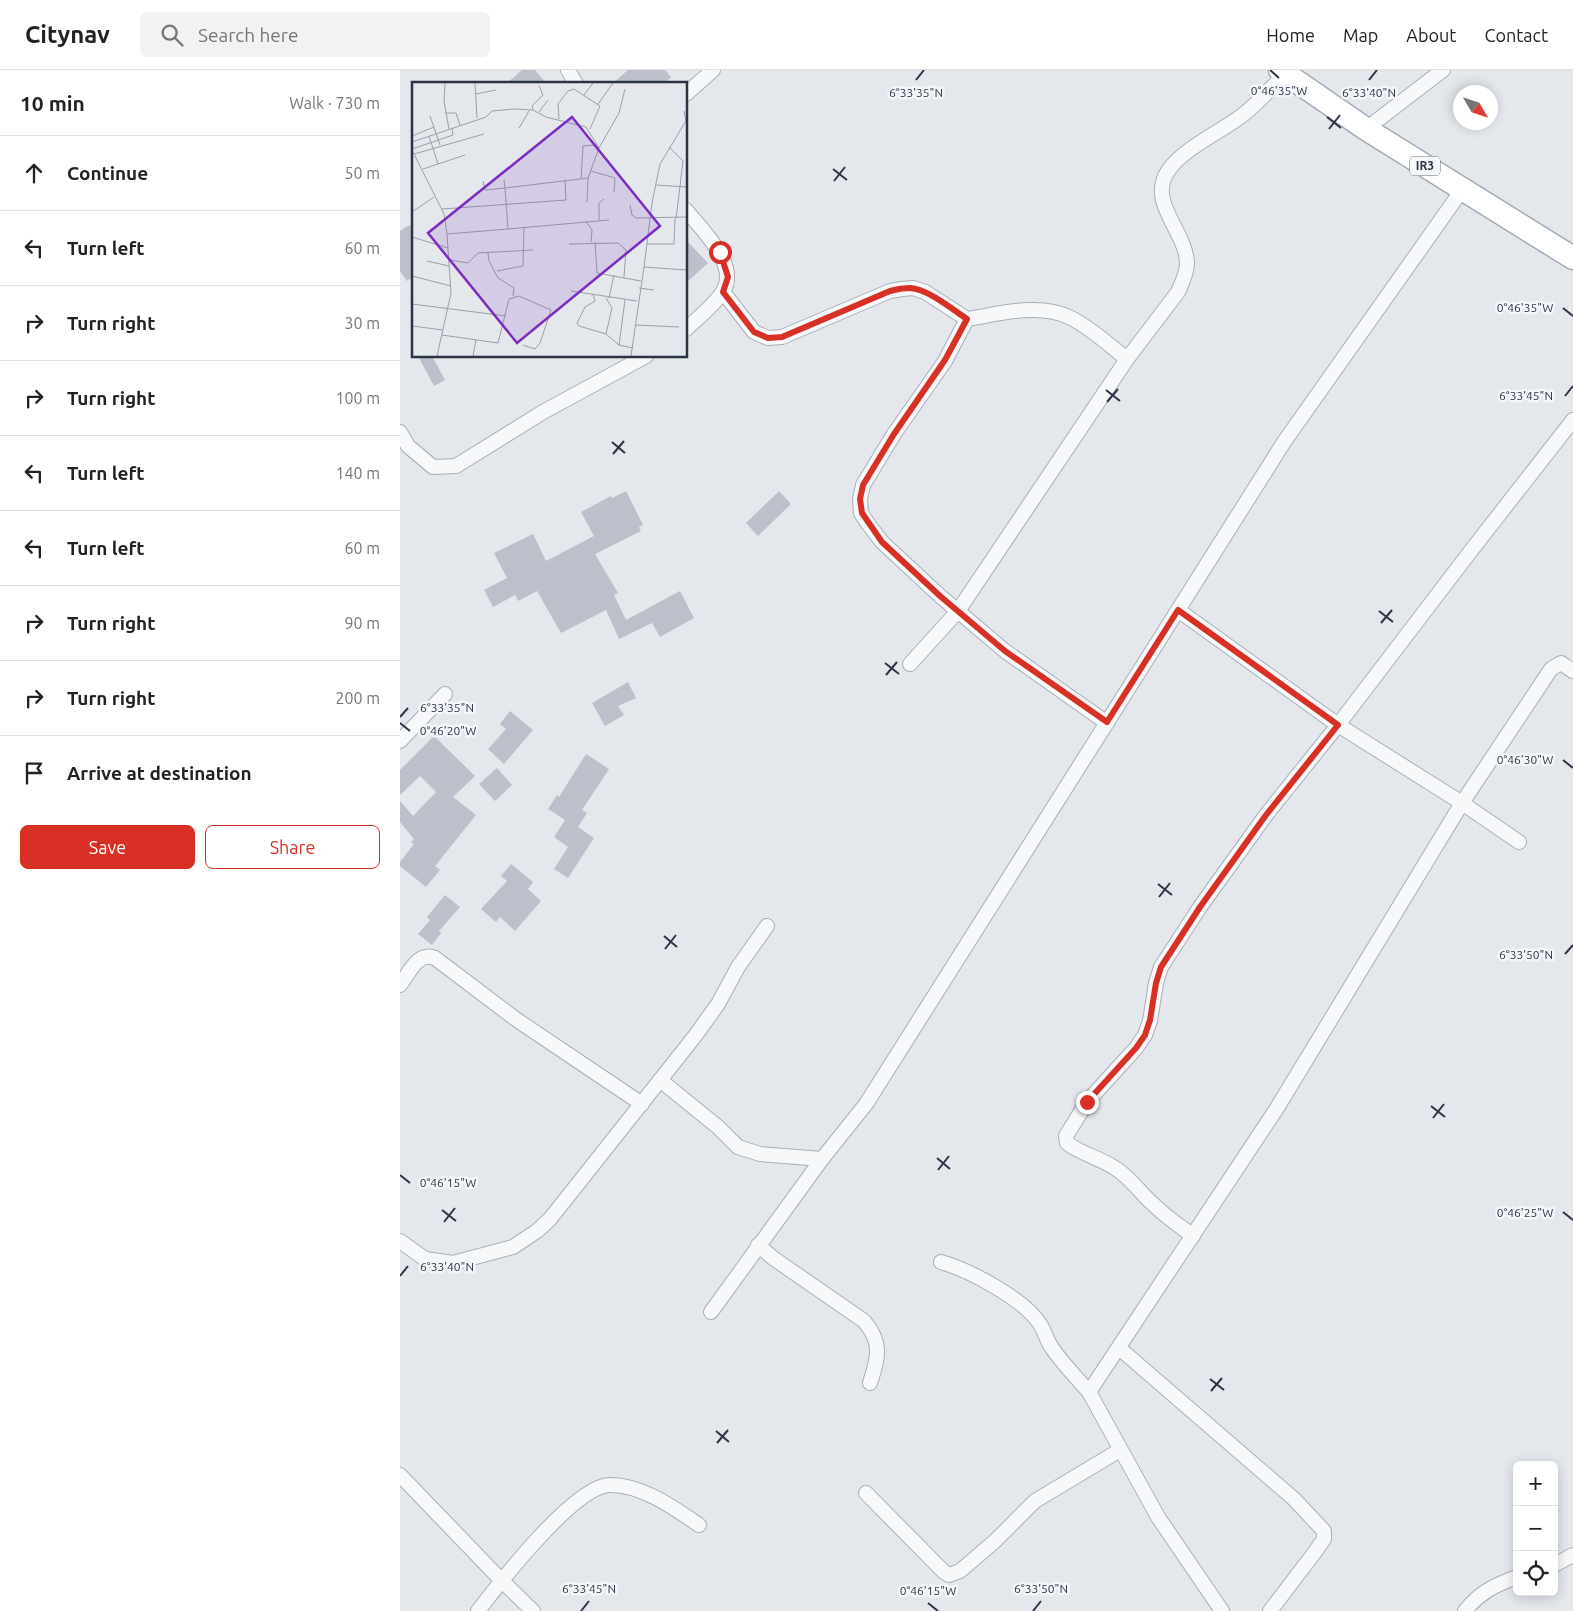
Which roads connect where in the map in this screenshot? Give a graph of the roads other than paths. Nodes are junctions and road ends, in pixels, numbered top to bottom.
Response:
1 (568, 70) edge
2 (713, 70) edge
3 (1443, 70) edge
4 (1282, 72) edge
5 (575, 82) edge
6 (688, 92) edge
7 (1366, 129) junction
8 (1462, 190) junction
9 (688, 212) edge
10 (1573, 258) edge
11 (723, 292) junction
12 (967, 319) junction
13 (688, 328) edge
14 (642, 358) edge
15 (1127, 359) junction
16 (1573, 420) edge
17 (400, 432) edge
18 (1178, 610) junction
19 (958, 611) junction
20 (910, 664) dead end
21 (1573, 671) edge
22 (445, 694) dead end
23 (1107, 722) junction
24 (1338, 725) junction
25 (400, 741) edge
26 (1462, 803) junction
27 (1518, 842) dead end
28 (767, 926) dead end
29 (400, 985) edge
30 (660, 1080) junction
31 (642, 1104) junction
32 (822, 1159) junction
33 (1193, 1236) junction
34 (400, 1241) edge
35 (758, 1245) junction
36 (941, 1262) dead end
37 (711, 1312) dead end
38 (1119, 1348) junction
39 (870, 1383) dead end
40 (1089, 1392) junction
41 (1120, 1450) junction
42 (400, 1475) edge
43 (866, 1493) dead end
44 (699, 1525) dead end
45 (1573, 1555) edge
46 (1558, 1563) edge
47 (1513, 1578) edge
48 (501, 1580) junction
49 (478, 1611) edge
50 (533, 1611) edge
51 (1222, 1611) edge
52 (1270, 1611) edge
53 (1465, 1611) edge

1 - 5 street
2 - 6 street
3 - 7 street
4 - 7 main road, IR3
4 - 15 street
7 - 8 main road, IR3
8 - 10 main road, IR3
8 - 18 street
9 - 11 street
11 - 12 street
11 - 13 street
12 - 15 street
12 - 19 street
14 - 17 street
15 - 19 street
16 - 24 street
18 - 23 street
18 - 24 street
19 - 20 street
19 - 23 street
21 - 26 street
22 - 25 street
23 - 32 street
24 - 26 street
24 - 33 street
26 - 27 street
26 - 33 street
28 - 30 street
29 - 31 street
30 - 31 street
30 - 32 street
31 - 34 street
32 - 35 street
33 - 38 street
35 - 37 street
35 - 39 street
36 - 40 street
38 - 40 street
38 - 52 street
40 - 41 street
41 - 43 street
41 - 51 street
42 - 48 street
44 - 48 street
45 - 46 street
47 - 53 street
48 - 49 street
48 - 50 street

